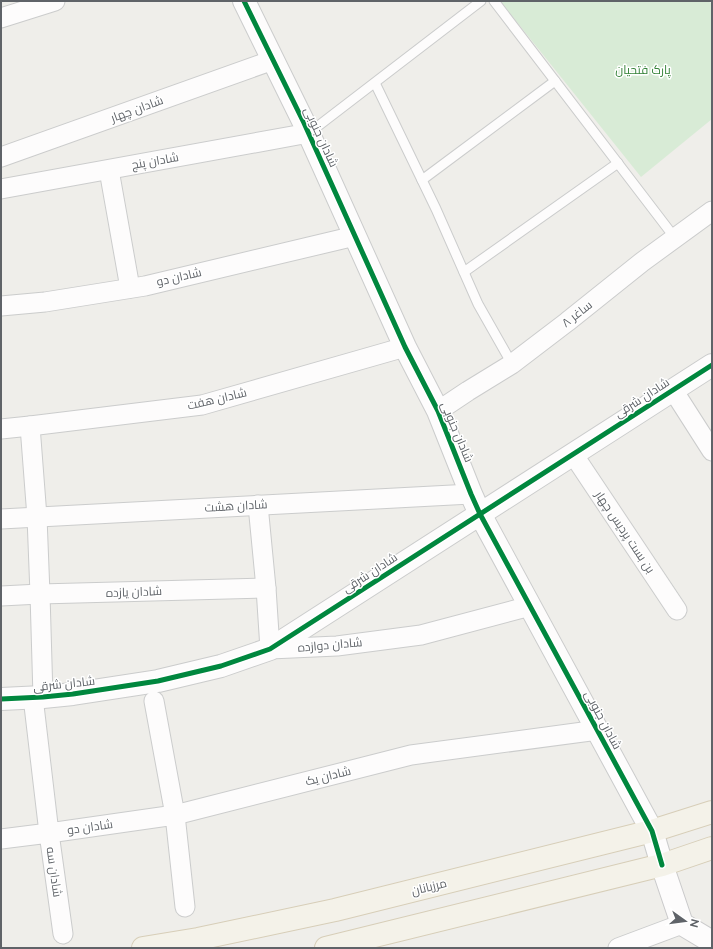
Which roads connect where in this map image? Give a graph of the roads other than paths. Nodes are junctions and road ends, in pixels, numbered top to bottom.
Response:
1 (52, 1) edge
2 (244, 1) edge
3 (481, 1) edge
4 (494, 1) edge
5 (1, 18) edge
6 (273, 60) junction
7 (555, 81) junction
8 (375, 83) junction
9 (309, 133) junction
10 (1, 157) edge
11 (618, 163) junction
12 (109, 170) junction
13 (422, 180) junction
14 (1, 189) edge
15 (712, 210) edge
16 (355, 236) junction
17 (675, 238) junction
18 (464, 272) junction
19 (130, 288) junction
20 (1, 306) edge
21 (405, 347) junction
22 (512, 364) junction
23 (712, 365) edge
24 (673, 390) junction
25 (438, 411) junction
26 (30, 426) junction
27 (1, 429) edge
28 (712, 451) edge
29 (573, 454) junction
30 (471, 494) junction
31 (258, 505) junction
32 (480, 514) junction
33 (37, 517) junction
34 (1, 519) edge
35 (266, 588) junction
36 (40, 594) junction
37 (1, 596) edge
38 (530, 606) junction
39 (677, 610) dead end
40 (270, 649) junction
41 (38, 697) junction
42 (1, 699) edge
43 (154, 701) dead end
44 (598, 730) junction
45 (712, 812) edge
46 (175, 815) junction
47 (652, 831) junction
48 (49, 833) junction
49 (1, 839) edge
50 (712, 848) edge
51 (662, 865) junction
52 (185, 907) dead end
53 (682, 924) junction
54 (63, 934) dead end
55 (712, 942) edge
56 (143, 948) edge
57 (326, 948) edge
58 (618, 948) edge

1 - 5 street
2 - 6 street, شادان جنوبی
3 - 8 lane
4 - 7 lane
6 - 9 street, شادان جنوبی
6 - 10 street, شادان چهار
7 - 11 lane
7 - 13 lane
8 - 9 lane
8 - 13 lane
9 - 12 street, شادان پنج
9 - 16 street, شادان جنوبی
11 - 17 lane
11 - 18 lane
12 - 14 street, شادان پنج
12 - 19 street
13 - 18 lane
15 - 17 street, ساغر ٨
16 - 19 street, شادان دو
16 - 21 street, شادان جنوبی
17 - 22 street, ساغر ٨
18 - 22 lane
19 - 20 street, شادان دو
21 - 25 street, شادان جنوبی
21 - 26 street, شادان هفت
22 - 25 street, ساغر ٨
23 - 24 street, شادان شرقی
24 - 28 street
24 - 29 street, شادان شرقی
25 - 30 street, شادان جنوبی
26 - 27 street, شادان هفت
26 - 33 street
29 - 32 street, شادان شرقی
29 - 39 street, بن بست پردیس چهار
30 - 31 street, شادان هشت
30 - 32 street, شادان جنوبی
31 - 33 street, شادان هشت
31 - 35 street
32 - 38 street, شادان جنوبی
32 - 40 street, شادان شرقی
33 - 34 street, شادان هشت
33 - 36 street
35 - 36 street, شادان یازده
35 - 40 street
36 - 37 street, شادان یازده
36 - 41 street
38 - 40 street, شادان دوازده
38 - 44 street, شادان جنوبی
40 - 41 street, شادان شرقی
41 - 42 street, شادان شرقی
41 - 48 street
43 - 46 street
44 - 46 street, شادان یک
44 - 47 street, شادان جنوبی
45 - 47 main road, مرزبانان
46 - 48 street, شادان دو
46 - 52 street
47 - 51 street, شادان جنوبی
47 - 56 main road, مرزبانان
48 - 49 street, شادان سه
48 - 54 street, شادان سه
50 - 51 main road
51 - 53 street, شادان جنوبی
51 - 57 main road
53 - 55 street
53 - 58 street

